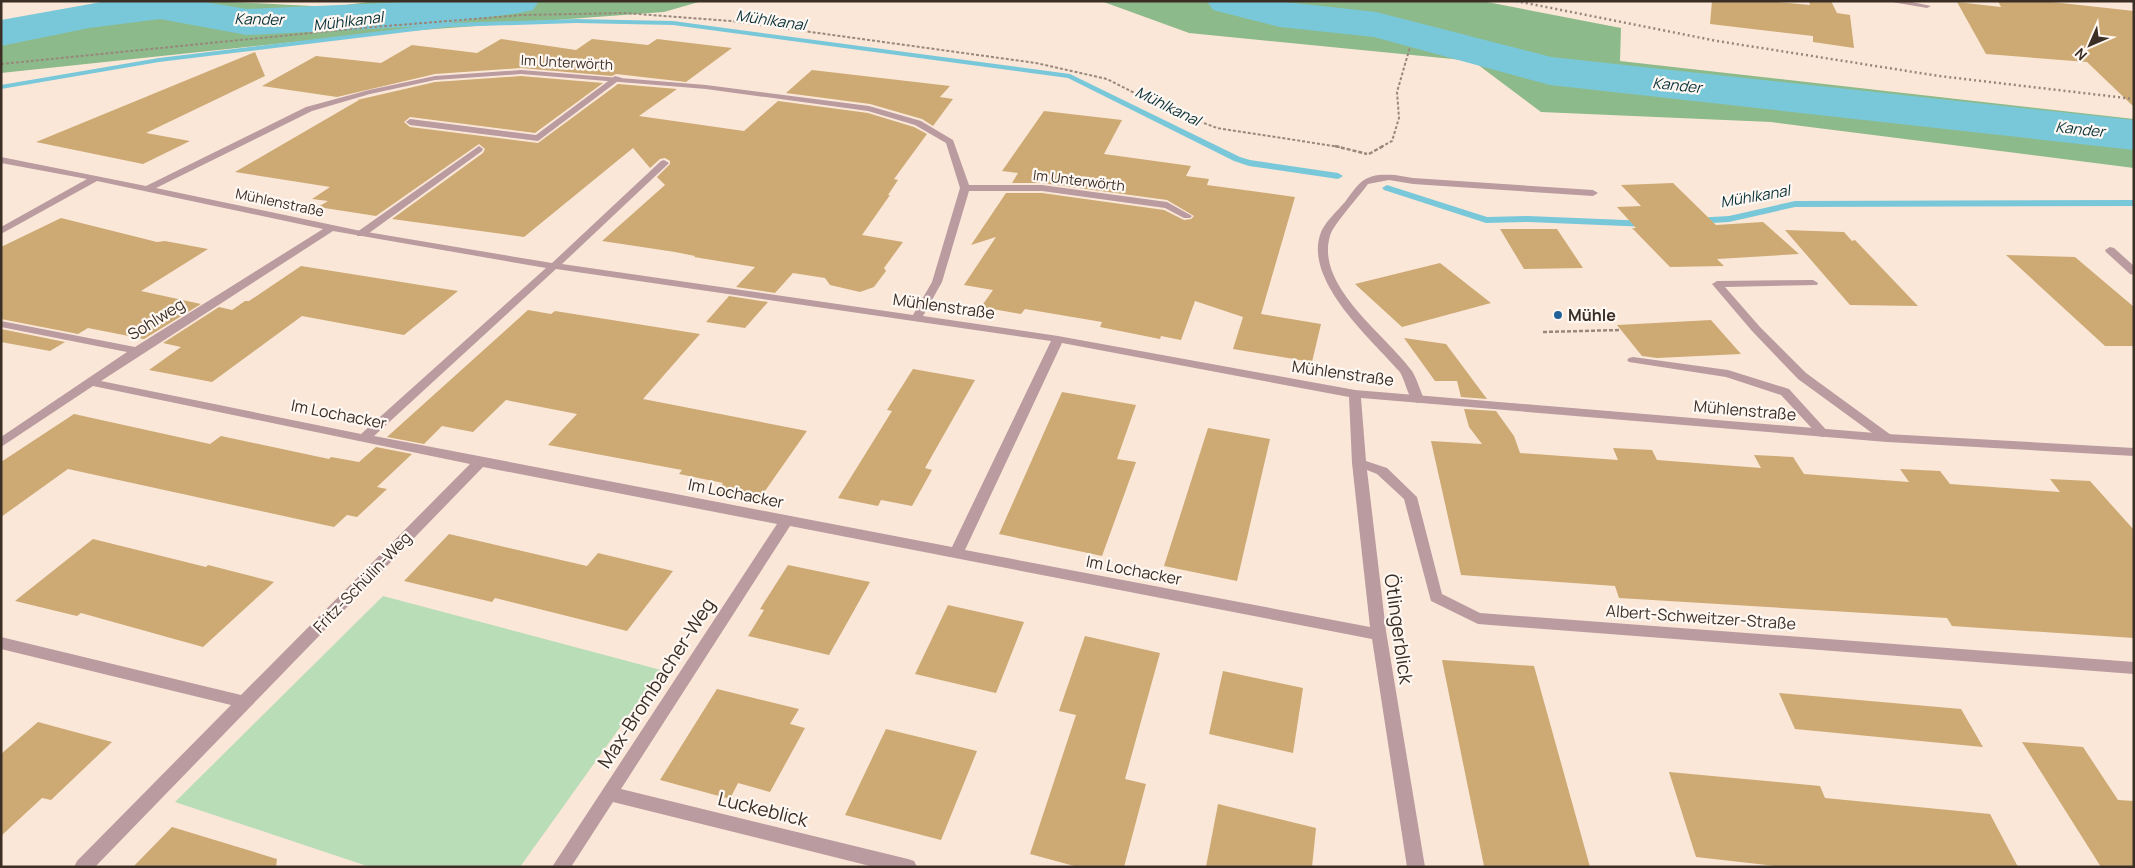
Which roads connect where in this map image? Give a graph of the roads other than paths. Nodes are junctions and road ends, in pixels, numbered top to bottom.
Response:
1 (1889, 1) edge
2 (1927, 6) dead end
3 (618, 78) junction
4 (410, 122) dead end
5 (479, 149) dead end
6 (1, 160) edge
7 (664, 163) dead end
8 (96, 178) junction
9 (965, 188) junction
10 (147, 189) junction
11 (1593, 193) dead end
12 (1188, 216) dead end
13 (331, 228) junction
14 (1, 231) edge
15 (361, 234) junction
16 (2110, 250) dead end
17 (554, 266) junction
18 (2134, 272) edge
19 (1813, 282) dead end
20 (917, 318) junction
21 (1, 324) edge
22 (1058, 339) junction
23 (136, 351) junction
24 (1634, 360) dead end
25 (89, 382) junction
26 (1355, 394) junction
27 (1418, 399) junction
28 (1823, 433) junction
29 (365, 437) junction
30 (1887, 438) junction
31 (1, 442) edge
32 (2134, 452) edge
33 (480, 462) junction
34 (1358, 463) junction
35 (786, 520) junction
36 (956, 554) junction
37 (1378, 634) junction
38 (1, 643) edge
39 (2134, 668) edge
40 (244, 702) junction
41 (609, 793) junction
42 (83, 867) edge
43 (561, 867) edge
44 (908, 867) edge
45 (1416, 867) edge

1 - 2 street
3 - 4 street
3 - 9 street, Im Unterwörth
3 - 10 street, Im Unterwörth
5 - 15 street
6 - 8 street, Mühlenstraße
7 - 17 street
8 - 10 street, Mühlenstraße
8 - 14 street
9 - 12 street, Im Unterwörth
9 - 20 street
10 - 13 street, Mühlenstraße
11 - 27 street
13 - 15 street, Mühlenstraße
13 - 23 street, Sohlweg
15 - 17 street, Mühlenstraße
16 - 18 street
17 - 20 street, Mühlenstraße
17 - 29 street
19 - 30 street
20 - 22 street, Mühlenstraße
21 - 23 street
22 - 26 street, Mühlenstraße
22 - 36 street
23 - 25 street, Sohlweg
24 - 28 street
25 - 29 street, Im Lochacker
25 - 31 street, Sohlweg
26 - 27 street, Mühlenstraße
26 - 34 street, Ötlingerblick
27 - 28 street, Mühlenstraße
28 - 30 street, Mühlenstraße
29 - 33 street, Im Lochacker
30 - 32 street, Mühlenstraße
33 - 35 street, Im Lochacker
33 - 40 street, Fritz-Schülin-Weg
34 - 37 street, Ötlingerblick
34 - 39 street, Albert-Schweitzer-Straße
35 - 36 street, Im Lochacker
35 - 41 street, Max-Brombacher-Weg
36 - 37 street, Im Lochacker
37 - 45 street, Ötlingerblick
38 - 40 street
40 - 42 street, Fritz-Schülin-Weg
41 - 43 street, Max-Brombacher-Weg
41 - 44 street, Luckeblick

